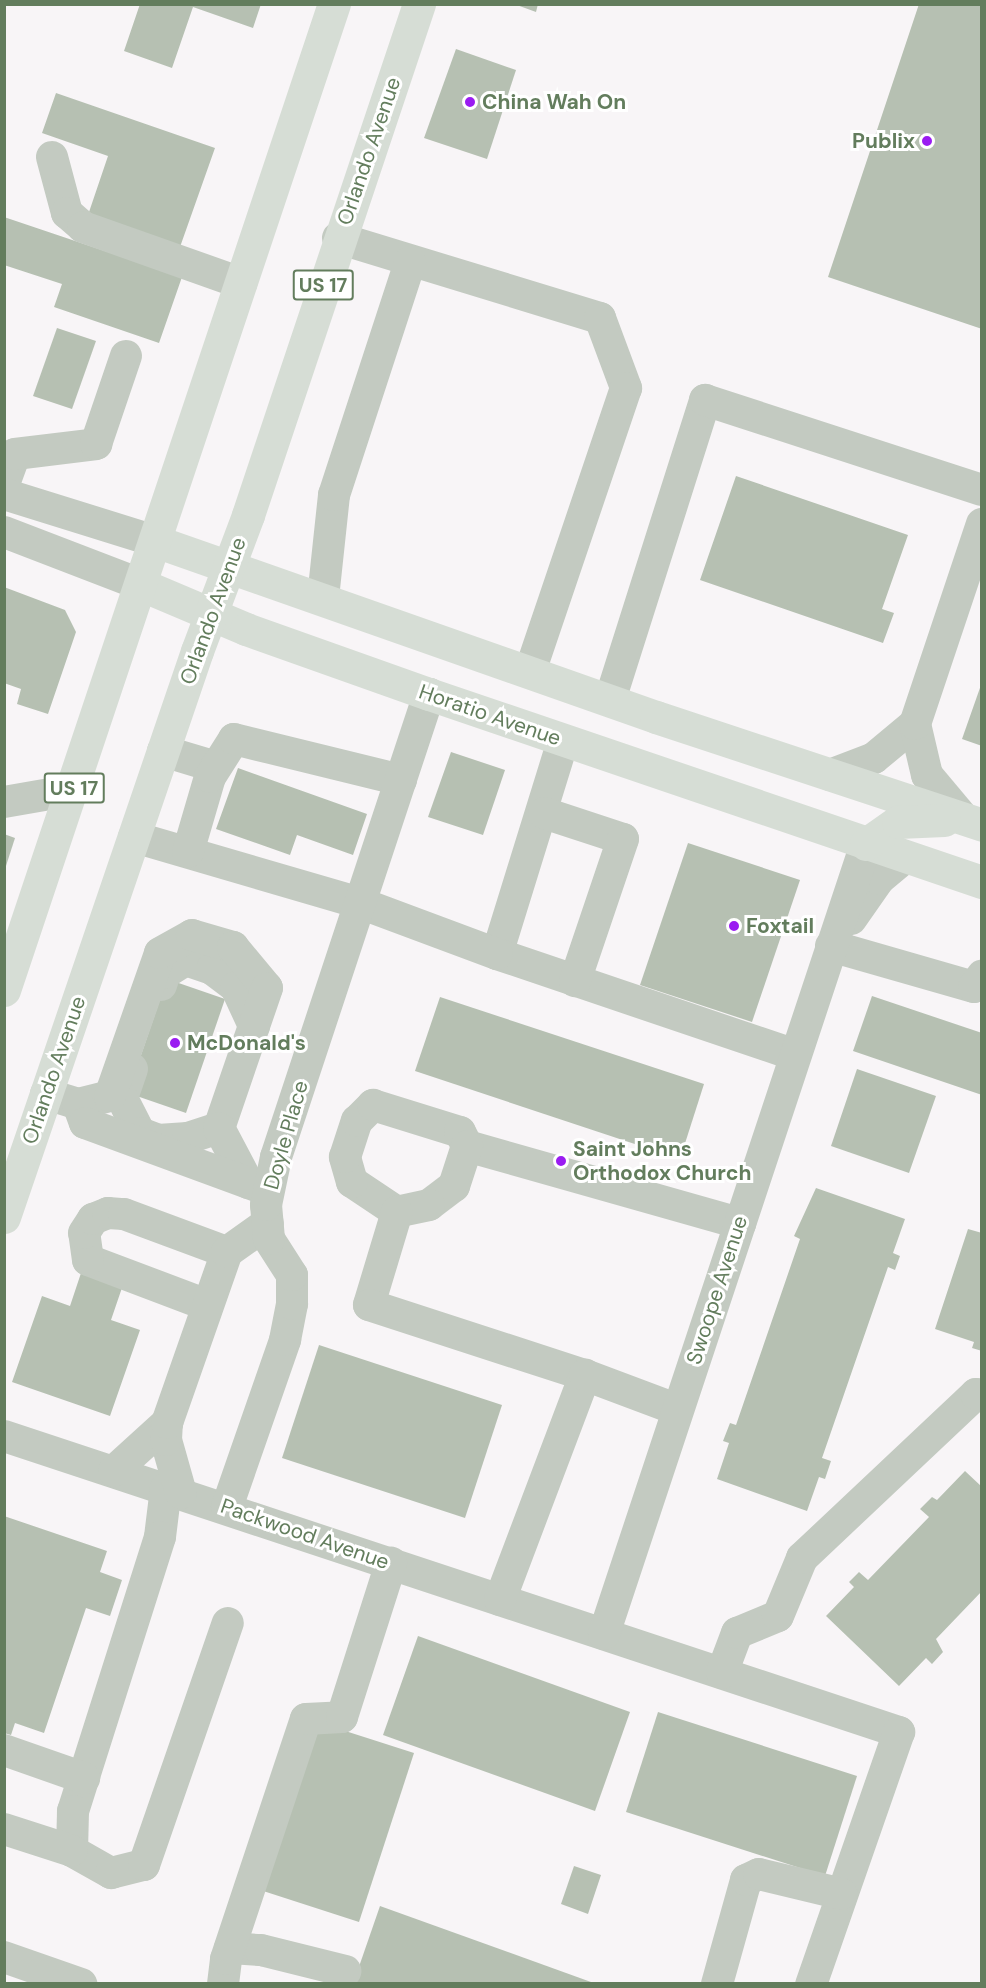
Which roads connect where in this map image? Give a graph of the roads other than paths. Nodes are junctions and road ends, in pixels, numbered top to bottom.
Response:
1 (334, 4) edge
2 (419, 4) edge
3 (52, 157) dead end
4 (338, 238) junction
5 (410, 262) junction
6 (241, 283) junction
7 (126, 356) dead end
8 (4, 484) edge
9 (981, 490) edge
10 (4, 494) edge
11 (981, 524) edge
12 (4, 532) edge
13 (155, 541) junction
14 (229, 566) junction
15 (973, 575) edge
16 (142, 585) junction
17 (323, 598) junction
18 (211, 614) junction
19 (530, 672) junction
20 (429, 694) junction
21 (610, 700) junction
22 (915, 723) junction
23 (563, 741) junction
24 (163, 750) junction
25 (216, 767) junction
26 (830, 775) junction
27 (401, 780) junction
28 (73, 790) junction
29 (4, 802) edge
30 (544, 813) junction
31 (973, 822) edge
32 (134, 837) junction
33 (866, 844) junction
34 (188, 852) junction
35 (906, 857) junction
36 (981, 882) edge
37 (360, 903) junction
38 (831, 946) junction
39 (497, 954) junction
40 (575, 981) junction
41 (978, 981) edge
42 (4, 990) edge
43 (254, 1026) junction
44 (795, 1055) junction
45 (46, 1094) junction
46 (78, 1104) junction
47 (219, 1128) junction
48 (467, 1146) junction
49 (259, 1186) junction
50 (397, 1212) junction
51 (4, 1216) edge
52 (740, 1222) junction
53 (268, 1223) junction
54 (227, 1252) junction
55 (207, 1305) junction
56 (585, 1375) junction
57 (981, 1395) edge
58 (678, 1410) junction
59 (167, 1423) junction
60 (4, 1436) edge
61 (114, 1471) junction
62 (173, 1490) junction
63 (227, 1507) junction
64 (391, 1563) junction
65 (500, 1600) junction
66 (228, 1623) dead end
67 (604, 1634) junction
68 (723, 1673) junction
69 (4, 1750) edge
70 (84, 1778) junction
71 (4, 1829) edge
72 (72, 1851) junction
73 (842, 1894) junction
74 (230, 1948) junction
75 (4, 1957) edge
76 (345, 1971) dead end
77 (81, 1983) edge
78 (223, 1983) edge
79 (717, 1983) edge
80 (811, 1983) edge

1 - 6 main road, US 17
2 - 4 main road, Orlando Avenue / US 17
3 - 6 street
4 - 5 street
4 - 14 main road, Orlando Avenue / US 17
5 - 17 street
5 - 19 street
6 - 13 main road, US 17
7 - 8 street
9 - 21 street
10 - 13 street
11 - 15 street
12 - 16 street, Horatio Avenue
13 - 14 main road
13 - 16 main road, US 17
14 - 17 main road
14 - 18 main road, Orlando Avenue / US 17
15 - 22 street
16 - 18 main road, Horatio Avenue
16 - 28 main road, US 17
17 - 19 main road
18 - 20 main road, Horatio Avenue
18 - 24 main road, Orlando Avenue / US 17
19 - 21 main road
20 - 23 main road, Horatio Avenue
20 - 27 street, Doyle Place
21 - 26 main road
22 - 26 street
22 - 31 street
23 - 30 street
23 - 33 main road, Horatio Avenue
24 - 25 street
24 - 32 main road, Orlando Avenue / US 17
25 - 27 street
25 - 34 street
26 - 31 main road
27 - 37 street, Doyle Place
28 - 29 street
28 - 42 main road, US 17
30 - 39 street
30 - 40 street
31 - 33 main road
32 - 34 street
32 - 45 main road, Orlando Avenue / US 17
33 - 35 main road, Horatio Avenue
33 - 38 street, Swoope Avenue
34 - 37 street
35 - 36 main road, Horatio Avenue
35 - 38 street, Swoope Avenue
37 - 39 street
37 - 49 street, Doyle Place
38 - 41 street
38 - 44 street, Swoope Avenue
39 - 40 street
40 - 44 street
43 - 46 street
43 - 47 street
43 - 47 street
44 - 52 street, Swoope Avenue
45 - 46 street
45 - 51 main road, Orlando Avenue / US 17
46 - 49 street
47 - 49 street
48 - 50 street
48 - 50 street
48 - 52 street
49 - 53 street, Doyle Place
50 - 56 street
52 - 58 street, Swoope Avenue
53 - 54 street
53 - 63 street, Doyle Place
54 - 55 street
54 - 55 street
55 - 59 street
56 - 58 street
56 - 65 street
57 - 68 street
58 - 67 street, Swoope Avenue
59 - 61 street
59 - 62 street
60 - 61 street, Packwood Avenue
61 - 62 street, Packwood Avenue
62 - 63 street, Packwood Avenue
62 - 70 street
63 - 64 street, Packwood Avenue
64 - 65 street, Packwood Avenue
64 - 74 street
65 - 67 street, Packwood Avenue
66 - 72 street
67 - 68 street, Packwood Avenue
68 - 73 street, Packwood Avenue
69 - 70 street
70 - 72 street
71 - 72 street
73 - 79 street
73 - 80 street
74 - 76 street
74 - 78 street
75 - 77 street

